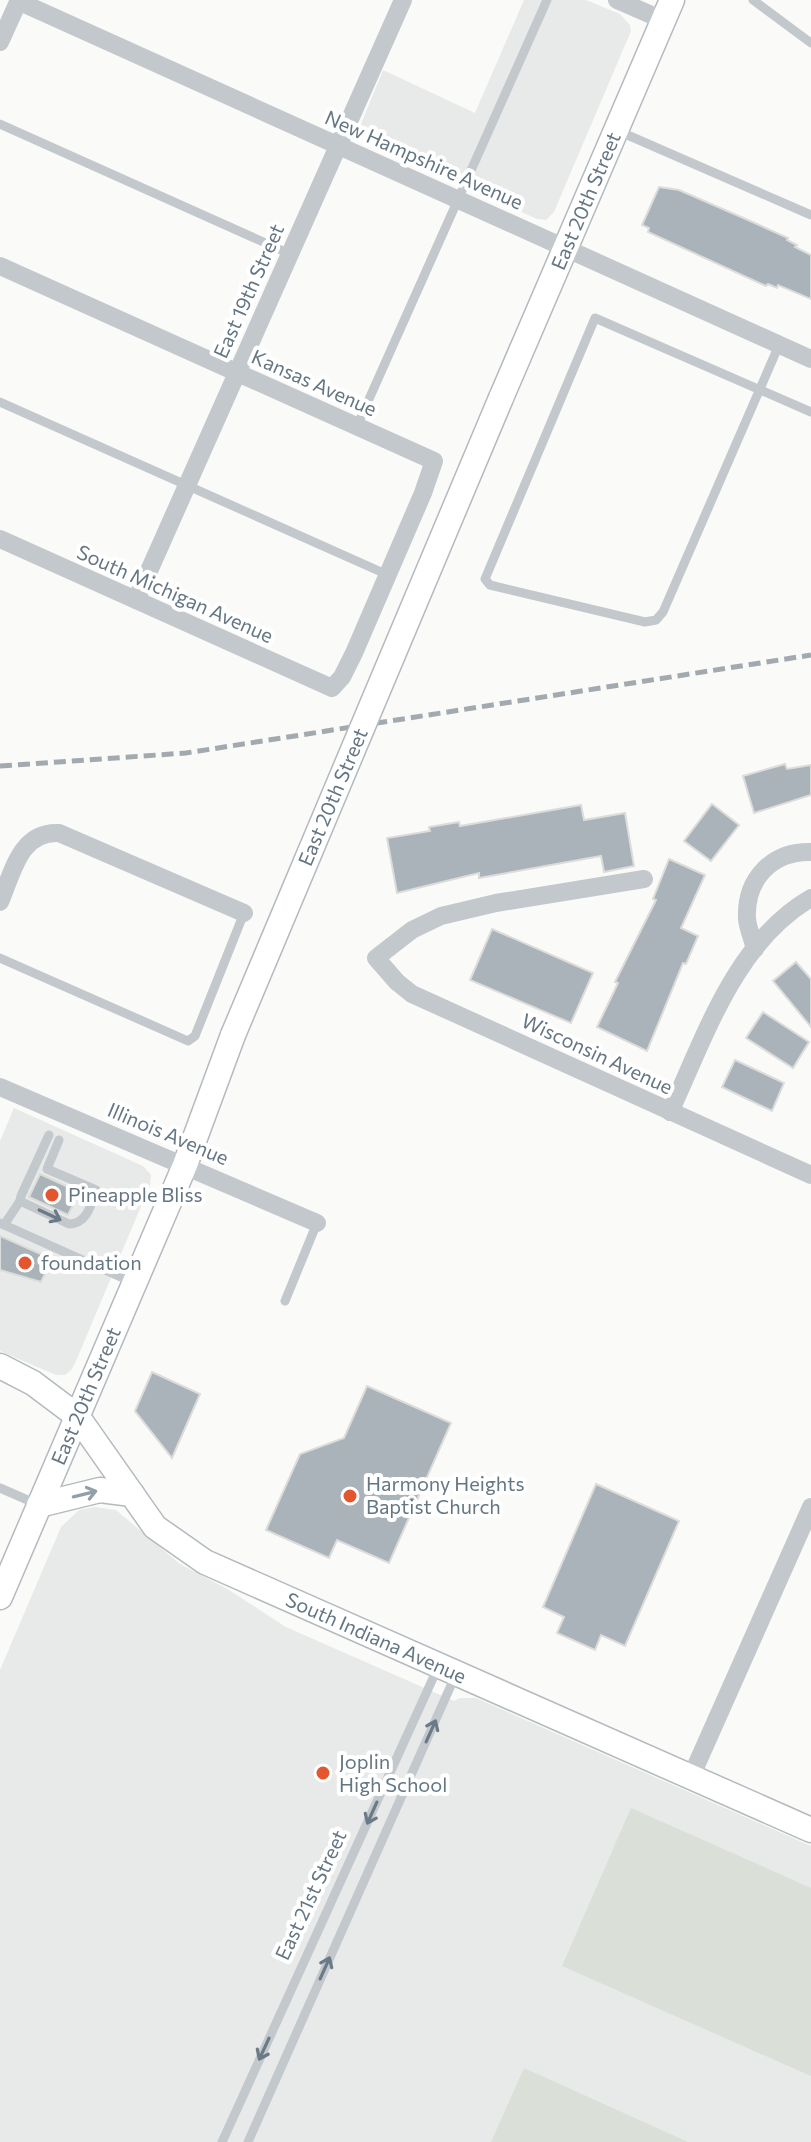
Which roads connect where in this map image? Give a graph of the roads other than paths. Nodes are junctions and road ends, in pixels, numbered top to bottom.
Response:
1 (403, 0) edge
2 (547, 0) edge
3 (617, 0) edge
4 (753, 0) edge
5 (18, 1) edge
6 (667, 10) edge
7 (0, 42) edge
8 (811, 43) edge
9 (0, 124) edge
10 (616, 130) junction
11 (338, 146) junction
12 (458, 200) junction
13 (811, 215) edge
14 (566, 249) junction
15 (290, 254) junction
16 (0, 266) edge
17 (779, 345) junction
18 (811, 359) edge
19 (237, 372) junction
20 (759, 390) junction
21 (0, 402) edge
22 (811, 412) edge
23 (357, 426) junction
24 (187, 485) junction
25 (0, 539) edge
26 (388, 575) junction
27 (136, 600) junction
28 (811, 852) edge
29 (644, 879) dead end
30 (811, 898) edge
31 (0, 902) edge
32 (244, 913) joint
33 (755, 949) junction
34 (0, 958) edge
35 (0, 1087) edge
36 (670, 1112) junction
37 (49, 1135) dead end
38 (59, 1140) dead end
39 (35, 1164) junction
40 (185, 1165) junction
41 (47, 1169) junction
42 (811, 1175) edge
43 (20, 1201) junction
44 (317, 1223) joint
45 (2, 1224) edge
46 (134, 1283) junction
47 (285, 1301) dead end
48 (0, 1366) edge
49 (77, 1416) junction
50 (0, 1488) edge
51 (132, 1494) junction
52 (39, 1505) junction
53 (811, 1507) edge
54 (0, 1597) edge
55 (448, 1670) junction
56 (691, 1777) junction
57 (811, 1830) edge
58 (327, 1913) junction
59 (346, 1922) junction
60 (222, 2142) edge
61 (248, 2142) edge

1 - 11 street, East 19th Street
2 - 12 lane
3 - 6 street
4 - 8 lane
5 - 7 street
5 - 11 street, New Hampshire Avenue
6 - 10 main road, East 20th Street
9 - 15 lane
10 - 13 lane
10 - 14 main road, East 20th Street
11 - 12 street, New Hampshire Avenue
11 - 15 street, East 19th Street
12 - 14 street, New Hampshire Avenue
12 - 23 lane
14 - 17 street, New Hampshire Avenue
14 - 40 main road, East 20th Street, bridge
15 - 19 street, East 19th Street
16 - 19 street, Kansas Avenue
17 - 18 street, New Hampshire Avenue
17 - 20 lane
19 - 23 street, Kansas Avenue
19 - 24 street, East 19th Street
20 - 20 lane
20 - 22 lane
21 - 24 lane
23 - 26 street, Kansas Avenue
24 - 26 lane
24 - 27 street, East 19th Street
25 - 27 street, South Michigan Avenue
26 - 27 street, South Michigan Avenue
28 - 33 street
29 - 36 street, Wisconsin Avenue
30 - 33 street
31 - 32 street
32 - 34 lane
33 - 36 street
35 - 40 street, Illinois Avenue
36 - 42 street, Wisconsin Avenue
37 - 39 lane
38 - 41 lane
39 - 41 lane
39 - 43 lane
40 - 44 street, Illinois Avenue
40 - 46 main road, East 20th Street
43 -> 41 lane
43 - 45 lane
44 - 47 lane
45 - 46 lane
46 - 49 main road, East 20th Street
48 - 49 main road, South Indiana Avenue
49 - 51 main road, South Indiana Avenue
49 - 52 main road, East 20th Street
50 - 52 lane
52 -> 51 main road
51 - 55 main road, South Indiana Avenue
52 - 54 main road, East 20th Street
53 - 56 street
55 - 56 main road, South Indiana Avenue
55 -> 58 lane, East 21st Street
59 -> 55 lane, East 21st Street
56 - 57 main road, South Indiana Avenue
58 - 59 lane
58 -> 60 lane, East 21st Street
61 -> 59 lane, East 21st Street

